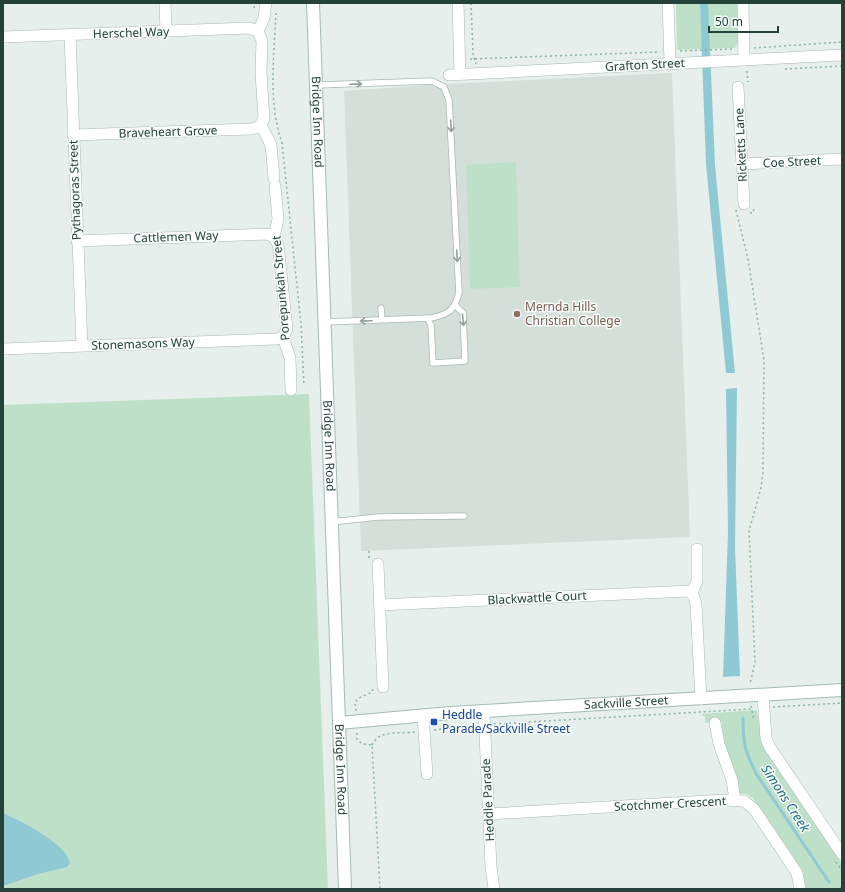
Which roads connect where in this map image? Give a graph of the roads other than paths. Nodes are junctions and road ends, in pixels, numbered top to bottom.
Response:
1 (165, 3) edge
2 (266, 3) edge
3 (313, 3) edge
4 (458, 3) edge
5 (668, 3) edge
6 (743, 3) edge
7 (166, 31) junction
8 (258, 31) junction
9 (70, 35) junction
10 (3, 37) edge
11 (735, 53) junction
12 (842, 55) edge
13 (670, 63) junction
14 (317, 85) junction
15 (738, 87) dead end
16 (261, 125) junction
17 (73, 135) junction
18 (842, 159) edge
19 (742, 164) junction
20 (745, 208) road end
21 (274, 237) junction
22 (77, 241) junction
23 (456, 306) junction
24 (382, 308) dead end
25 (427, 318) junction
26 (382, 320) junction
27 (325, 322) junction
28 (283, 337) junction
29 (82, 346) junction
30 (3, 349) edge
31 (291, 390) dead end
32 (464, 516) dead end
33 (331, 522) junction
34 (697, 549) dead end
35 (378, 564) dead end
36 (692, 593) junction
37 (380, 605) junction
38 (383, 687) dead end
39 (842, 690) edge
40 (763, 695) junction
41 (701, 699) junction
42 (484, 712) junction
43 (423, 716) junction
44 (339, 723) junction
45 (715, 723) dead end
46 (427, 774) dead end
47 (735, 800) junction
48 (489, 814) junction
49 (838, 858) edge
50 (345, 889) edge
51 (494, 889) edge
52 (800, 889) edge

1 - 7 street
2 - 8 street
3 - 14 main road, Bridge Inn Road
4 - 13 street, Grafton Street
5 - 13 street
6 - 11 street
7 - 8 street, Herschel Way
7 - 9 street, Herschel Way
8 - 16 street
9 - 10 street, Herschel Way
9 - 17 street, Pythagoras Street
11 - 12 street, Grafton Street
11 - 13 street, Grafton Street
14 -> 23 lane
14 - 27 main road, Bridge Inn Road
15 - 19 street, Ricketts Lane
16 - 17 street, Braveheart Grove
16 - 21 street, Porepunkah Street
17 - 22 street, Pythagoras Street
18 - 19 street, Coe Street
19 - 20 street, Ricketts Lane
21 - 22 street, Cattlemen Way
21 - 28 street, Porepunkah Street
22 - 29 street, Pythagoras Street
23 - 25 lane
23 -> 25 lane
24 - 26 lane
25 - 26 lane
26 -> 27 lane
27 - 33 main road, Bridge Inn Road
28 - 29 street, Stonemasons Way
28 - 31 street, Porepunkah Street
29 - 30 street, Stonemasons Way
32 - 33 lane
33 - 44 main road, Bridge Inn Road
34 - 36 street
35 - 37 street
36 - 37 street, Blackwattle Court
36 - 41 street
37 - 38 street
39 - 40 main road, Sackville Street
40 - 41 main road, Sackville Street
40 - 49 street
41 - 42 main road, Sackville Street
42 - 43 main road, Sackville Street
42 - 48 street, Heddle Parade
43 - 44 main road, Sackville Street
43 - 46 street
44 - 50 main road, Bridge Inn Road
45 - 47 street
47 - 48 street, Scotchmer Crescent
47 - 52 street, Scotchmer Crescent
48 - 51 street, Heddle Parade

